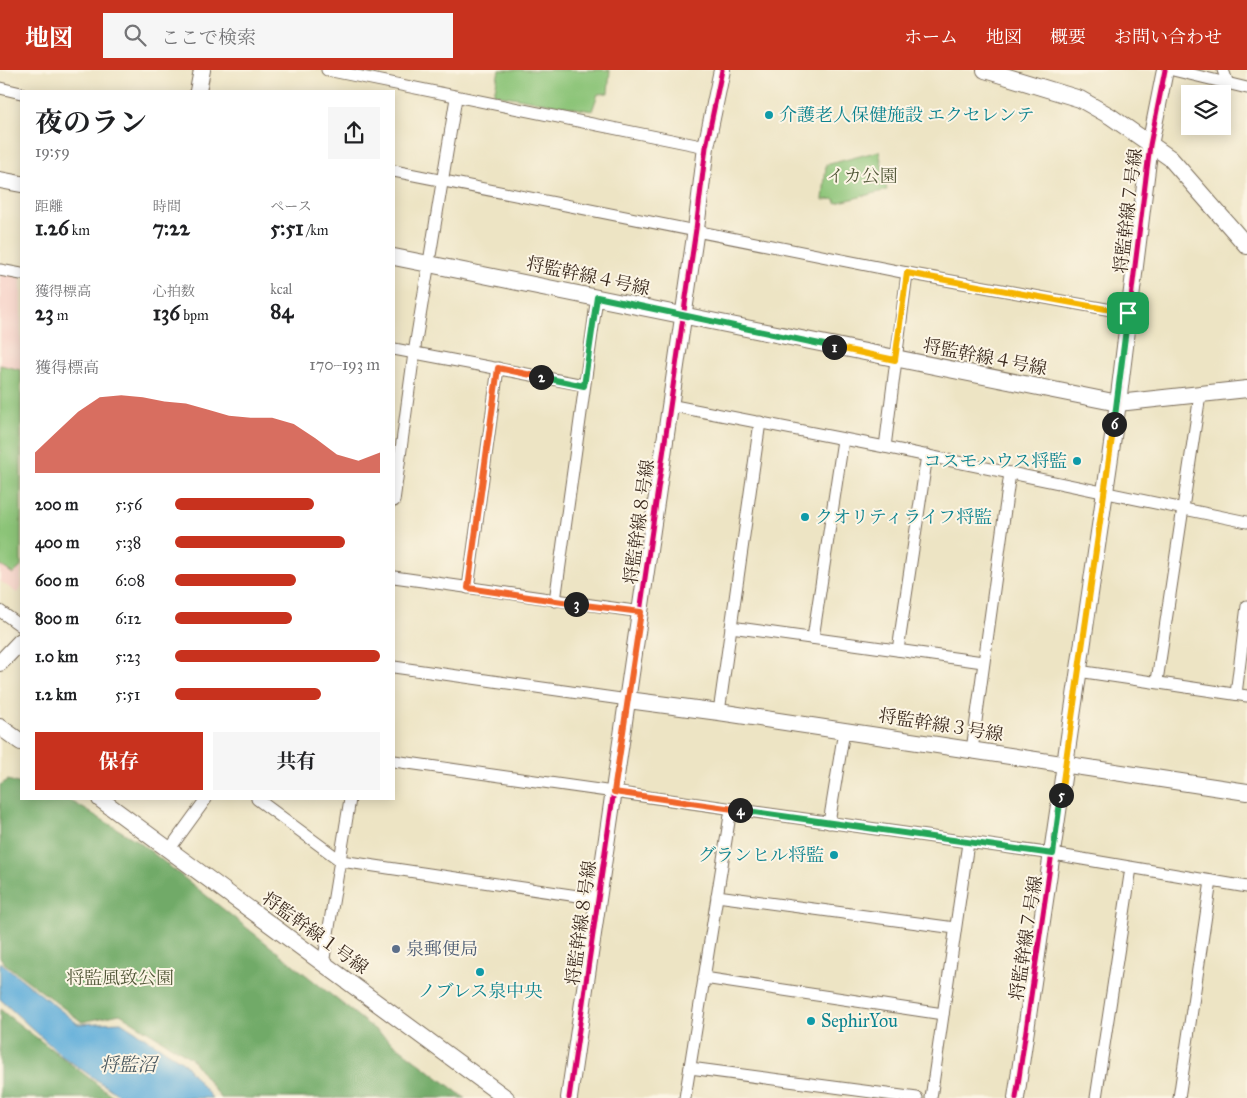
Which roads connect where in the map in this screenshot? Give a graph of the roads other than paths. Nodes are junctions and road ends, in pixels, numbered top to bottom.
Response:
1 (202, 70) edge
2 (327, 70) edge
3 (722, 70) edge
4 (985, 70) edge
5 (1165, 70) edge
6 (1173, 70) edge
7 (1223, 70) edge
8 (1228, 84) junction
9 (0, 88) edge
10 (1247, 88) edge
11 (198, 90) edge
12 (20, 93) edge
13 (456, 98) junction
14 (1150, 144) junction
15 (706, 147) junction
16 (395, 171) edge
17 (0, 180) edge
18 (443, 181) junction
19 (20, 184) edge
20 (696, 229) junction
21 (1247, 246) edge
22 (395, 257) edge
23 (430, 264) junction
24 (0, 270) edge
25 (907, 273) junction
26 (20, 274) edge
27 (597, 297) junction
28 (1128, 313) junction
29 (683, 317) junction
30 (395, 349) edge
31 (414, 353) junction
32 (895, 360) junction
33 (498, 368) junction
34 (584, 386) junction
35 (1247, 389) edge
36 (1200, 395) junction
37 (1118, 403) junction
38 (669, 405) junction
39 (760, 422) junction
40 (843, 440) junction
41 (885, 447) junction
42 (927, 455) junction
43 (1010, 473) junction
44 (1103, 492) junction
45 (395, 493) edge
46 (1184, 508) junction
47 (1247, 522) edge
48 (395, 577) edge
49 (468, 588) junction
50 (554, 601) junction
51 (1247, 606) edge
52 (0, 611) edge
53 (641, 612) junction
54 (20, 625) edge
55 (731, 627) junction
56 (813, 638) junction
57 (20, 643) edge
58 (898, 650) junction
59 (983, 662) junction
60 (0, 663) edge
61 (395, 667) edge
62 (1078, 671) junction
63 (1157, 681) junction
64 (1241, 695) edge
65 (628, 700) junction
66 (719, 712) junction
67 (0, 727) edge
68 (844, 731) junction
69 (20, 741) edge
70 (972, 750) junction
71 (395, 760) edge
72 (1065, 763) junction
73 (614, 792) junction
74 (1247, 792) edge
75 (101, 800) edge
76 (205, 800) edge
77 (257, 800) edge
78 (350, 800) edge
79 (731, 808) junction
80 (829, 823) junction
81 (968, 843) junction
82 (169, 850) junction
83 (1053, 854) junction
84 (341, 861) junction
85 (1131, 868) junction
86 (1212, 881) junction
87 (1247, 887) edge
88 (717, 896) junction
89 (598, 899) junction
90 (955, 928) junction
91 (323, 964) junction
92 (704, 978) junction
93 (943, 1014) junction
94 (690, 1068) junction
95 (506, 1098) edge
96 (569, 1098) edge
97 (685, 1098) edge
98 (917, 1098) edge
99 (931, 1098) edge
100 (1016, 1098) edge
101 (1096, 1098) edge
102 (1179, 1098) edge

1 - 11 street
2 - 13 street
3 - 15 street, 将監幹線８号線
4 - 14 street
5 - 14 street, 将監幹線７号線
6 - 8 street
7 - 8 street
8 - 10 street
9 - 12 street
13 - 15 street
13 - 18 street
14 - 21 street
14 - 28 street, 将監幹線７号線
15 - 20 street, 将監幹線８号線
16 - 18 street
17 - 19 street
18 - 20 street
18 - 23 street
20 - 25 street
20 - 29 street, 将監幹線８号線
22 - 23 street, 将監幹線４号線
23 - 27 street, 将監幹線４号線
23 - 31 street
24 - 26 street
25 - 28 street
25 - 32 street
27 - 29 street, 将監幹線４号線
27 - 34 street
28 - 37 street, 将監幹線７号線
29 - 32 street, 将監幹線４号線
29 - 38 street, 将監幹線８号線
30 - 31 street
31 - 33 street
31 - 45 street
32 - 37 street, 将監幹線４号線
32 - 41 street
33 - 34 street
33 - 49 street
34 - 50 street
35 - 36 street, 将監幹線４号線
36 - 37 street, 将監幹線４号線
36 - 46 street
37 - 44 street, 将監幹線７号線
38 - 39 street
38 - 53 street, 将監幹線８号線
39 - 40 street
39 - 55 street
40 - 41 street
40 - 56 street
41 - 42 street
42 - 43 street
42 - 58 street
43 - 44 street
43 - 59 street
44 - 46 street
44 - 62 street, 将監幹線７号線
46 - 47 street
46 - 63 street
48 - 49 street
49 - 50 street
50 - 53 street
51 - 64 street
52 - 54 street
53 - 65 street, 将監幹線８号線
55 - 56 street
55 - 66 street
56 - 58 street
57 - 60 street
58 - 59 street
59 - 70 street
61 - 65 street
62 - 63 street
62 - 72 street, 将監幹線７号線
63 - 64 street
65 - 66 street, 将監幹線３号線
65 - 73 street, 将監幹線８号線
66 - 68 street, 将監幹線３号線
67 - 69 street
68 - 70 street, 将監幹線３号線
68 - 80 street
70 - 72 street, 将監幹線３号線
71 - 73 street
72 - 74 street, 将監幹線３号線
72 - 83 street, 将監幹線７号線
73 - 79 street
73 - 89 street, 将監幹線８号線
75 - 82 street, 将監幹線１号線
76 - 82 street
77 - 84 street
78 - 84 street
79 - 80 street
79 - 88 street
80 - 81 street
81 - 83 street
81 - 90 street
82 - 91 street, 将監幹線１号線
83 - 85 street
83 - 100 street, 将監幹線７号線
84 - 89 street
84 - 91 street
85 - 86 street
85 - 101 street
86 - 87 street
86 - 102 street
88 - 90 street
88 - 92 street
89 - 96 street, 将監幹線８号線
90 - 93 street
91 - 95 street, 将監幹線１号線
92 - 93 street
92 - 94 street
93 - 99 street
94 - 97 street
94 - 98 street

